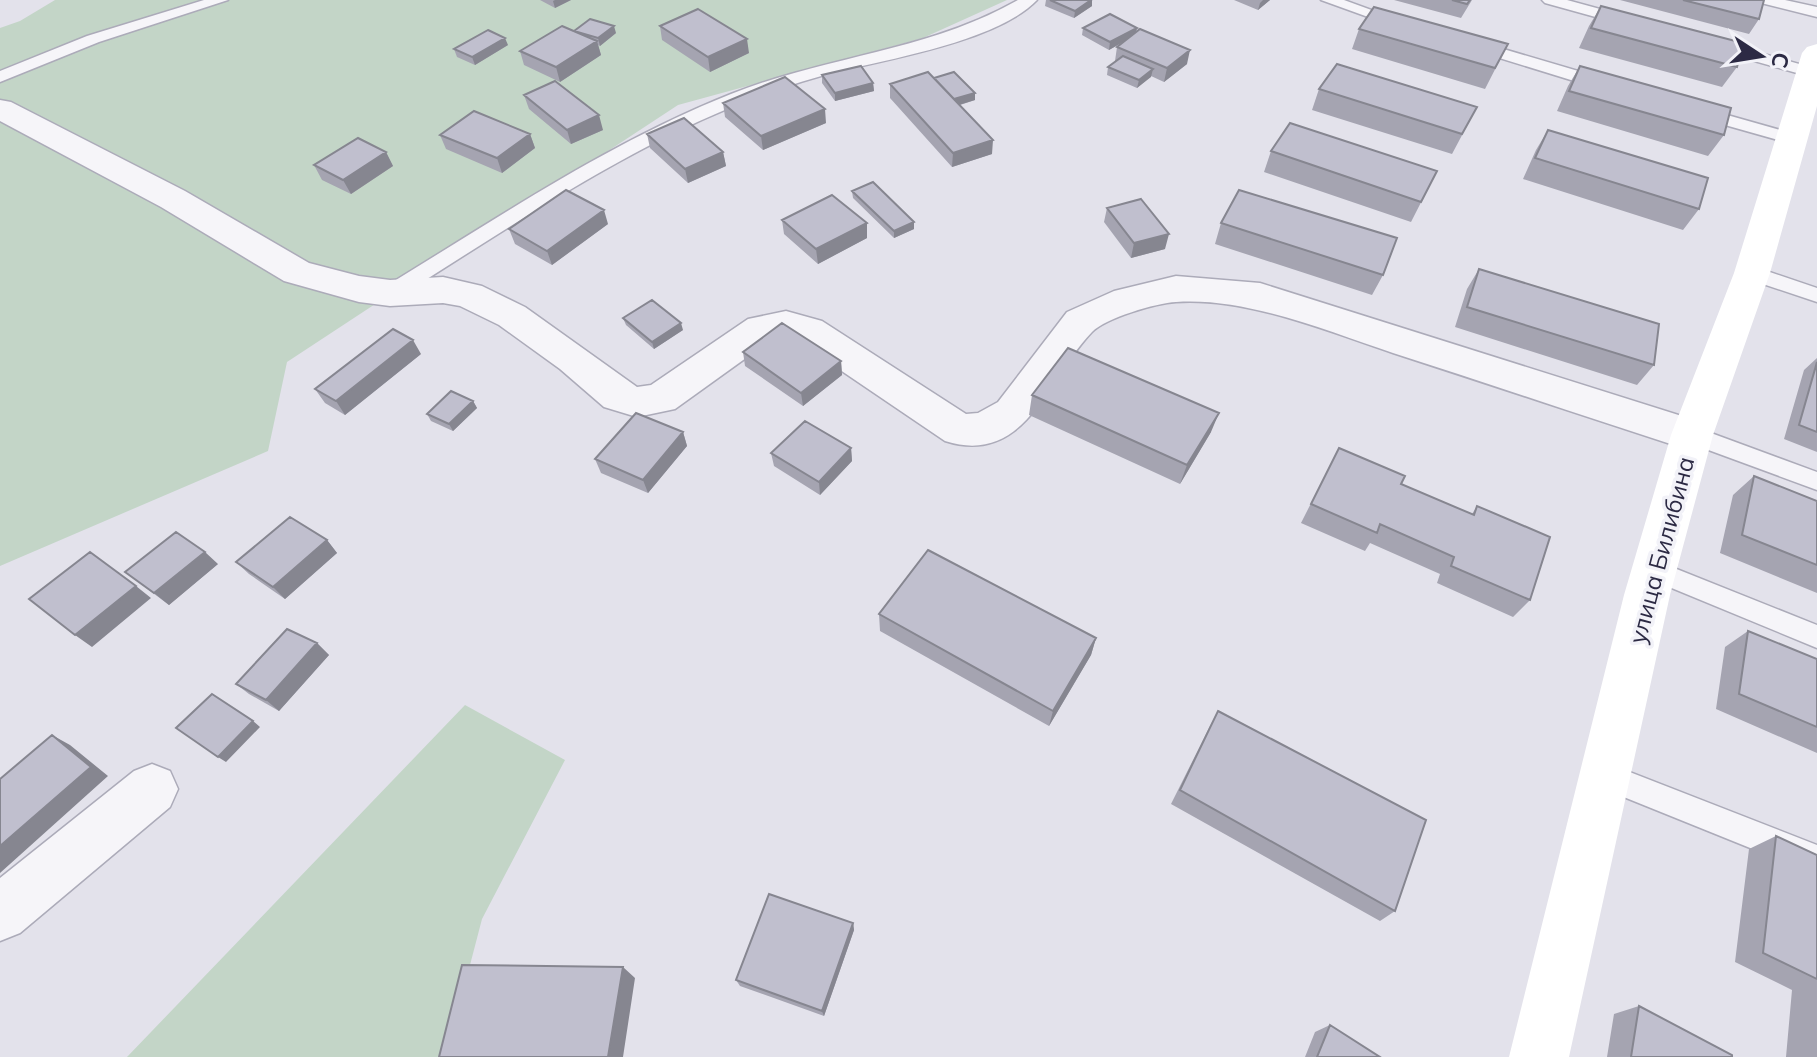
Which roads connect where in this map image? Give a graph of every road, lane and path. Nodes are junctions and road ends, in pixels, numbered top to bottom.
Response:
1 (220, 0) edge
2 (1029, 0) edge
3 (1329, 0) edge
4 (1550, 0) edge
5 (1766, 0) edge
6 (1817, 12) edge
7 (1642, 25) edge
8 (1419, 29) edge
9 (1449, 38) edge
10 (1688, 38) edge
11 (1814, 62) edge
12 (0, 77) edge
13 (1628, 91) edge
14 (1687, 108) edge
15 (0, 109) edge
16 (1792, 139) junction
17 (1752, 273) junction
18 (390, 293) junction
19 (1817, 295) edge
20 (1692, 435) junction
21 (1817, 481) edge
22 (1654, 570) junction
23 (1817, 637) edge
24 (1604, 775) junction
25 (152, 789) dead end
26 (1817, 860) edge
27 (0, 913) edge
28 (1539, 1057) edge

1 - 12 lane
2 - 18 lane
3 - 8 lane
4 - 7 lane
5 - 6 lane
9 - 13 lane
10 - 11 lane
11 - 16 main road, улица Билибина
14 - 16 lane
15 - 18 street
16 - 17 main road, улица Билибина
17 - 19 lane
17 - 20 main road, улица Билибина
18 - 20 street
20 - 21 lane
20 - 22 main road, улица Билибина
22 - 23 lane
22 - 24 main road, улица Билибина
24 - 26 lane
24 - 28 main road, улица Билибина
25 - 27 street

